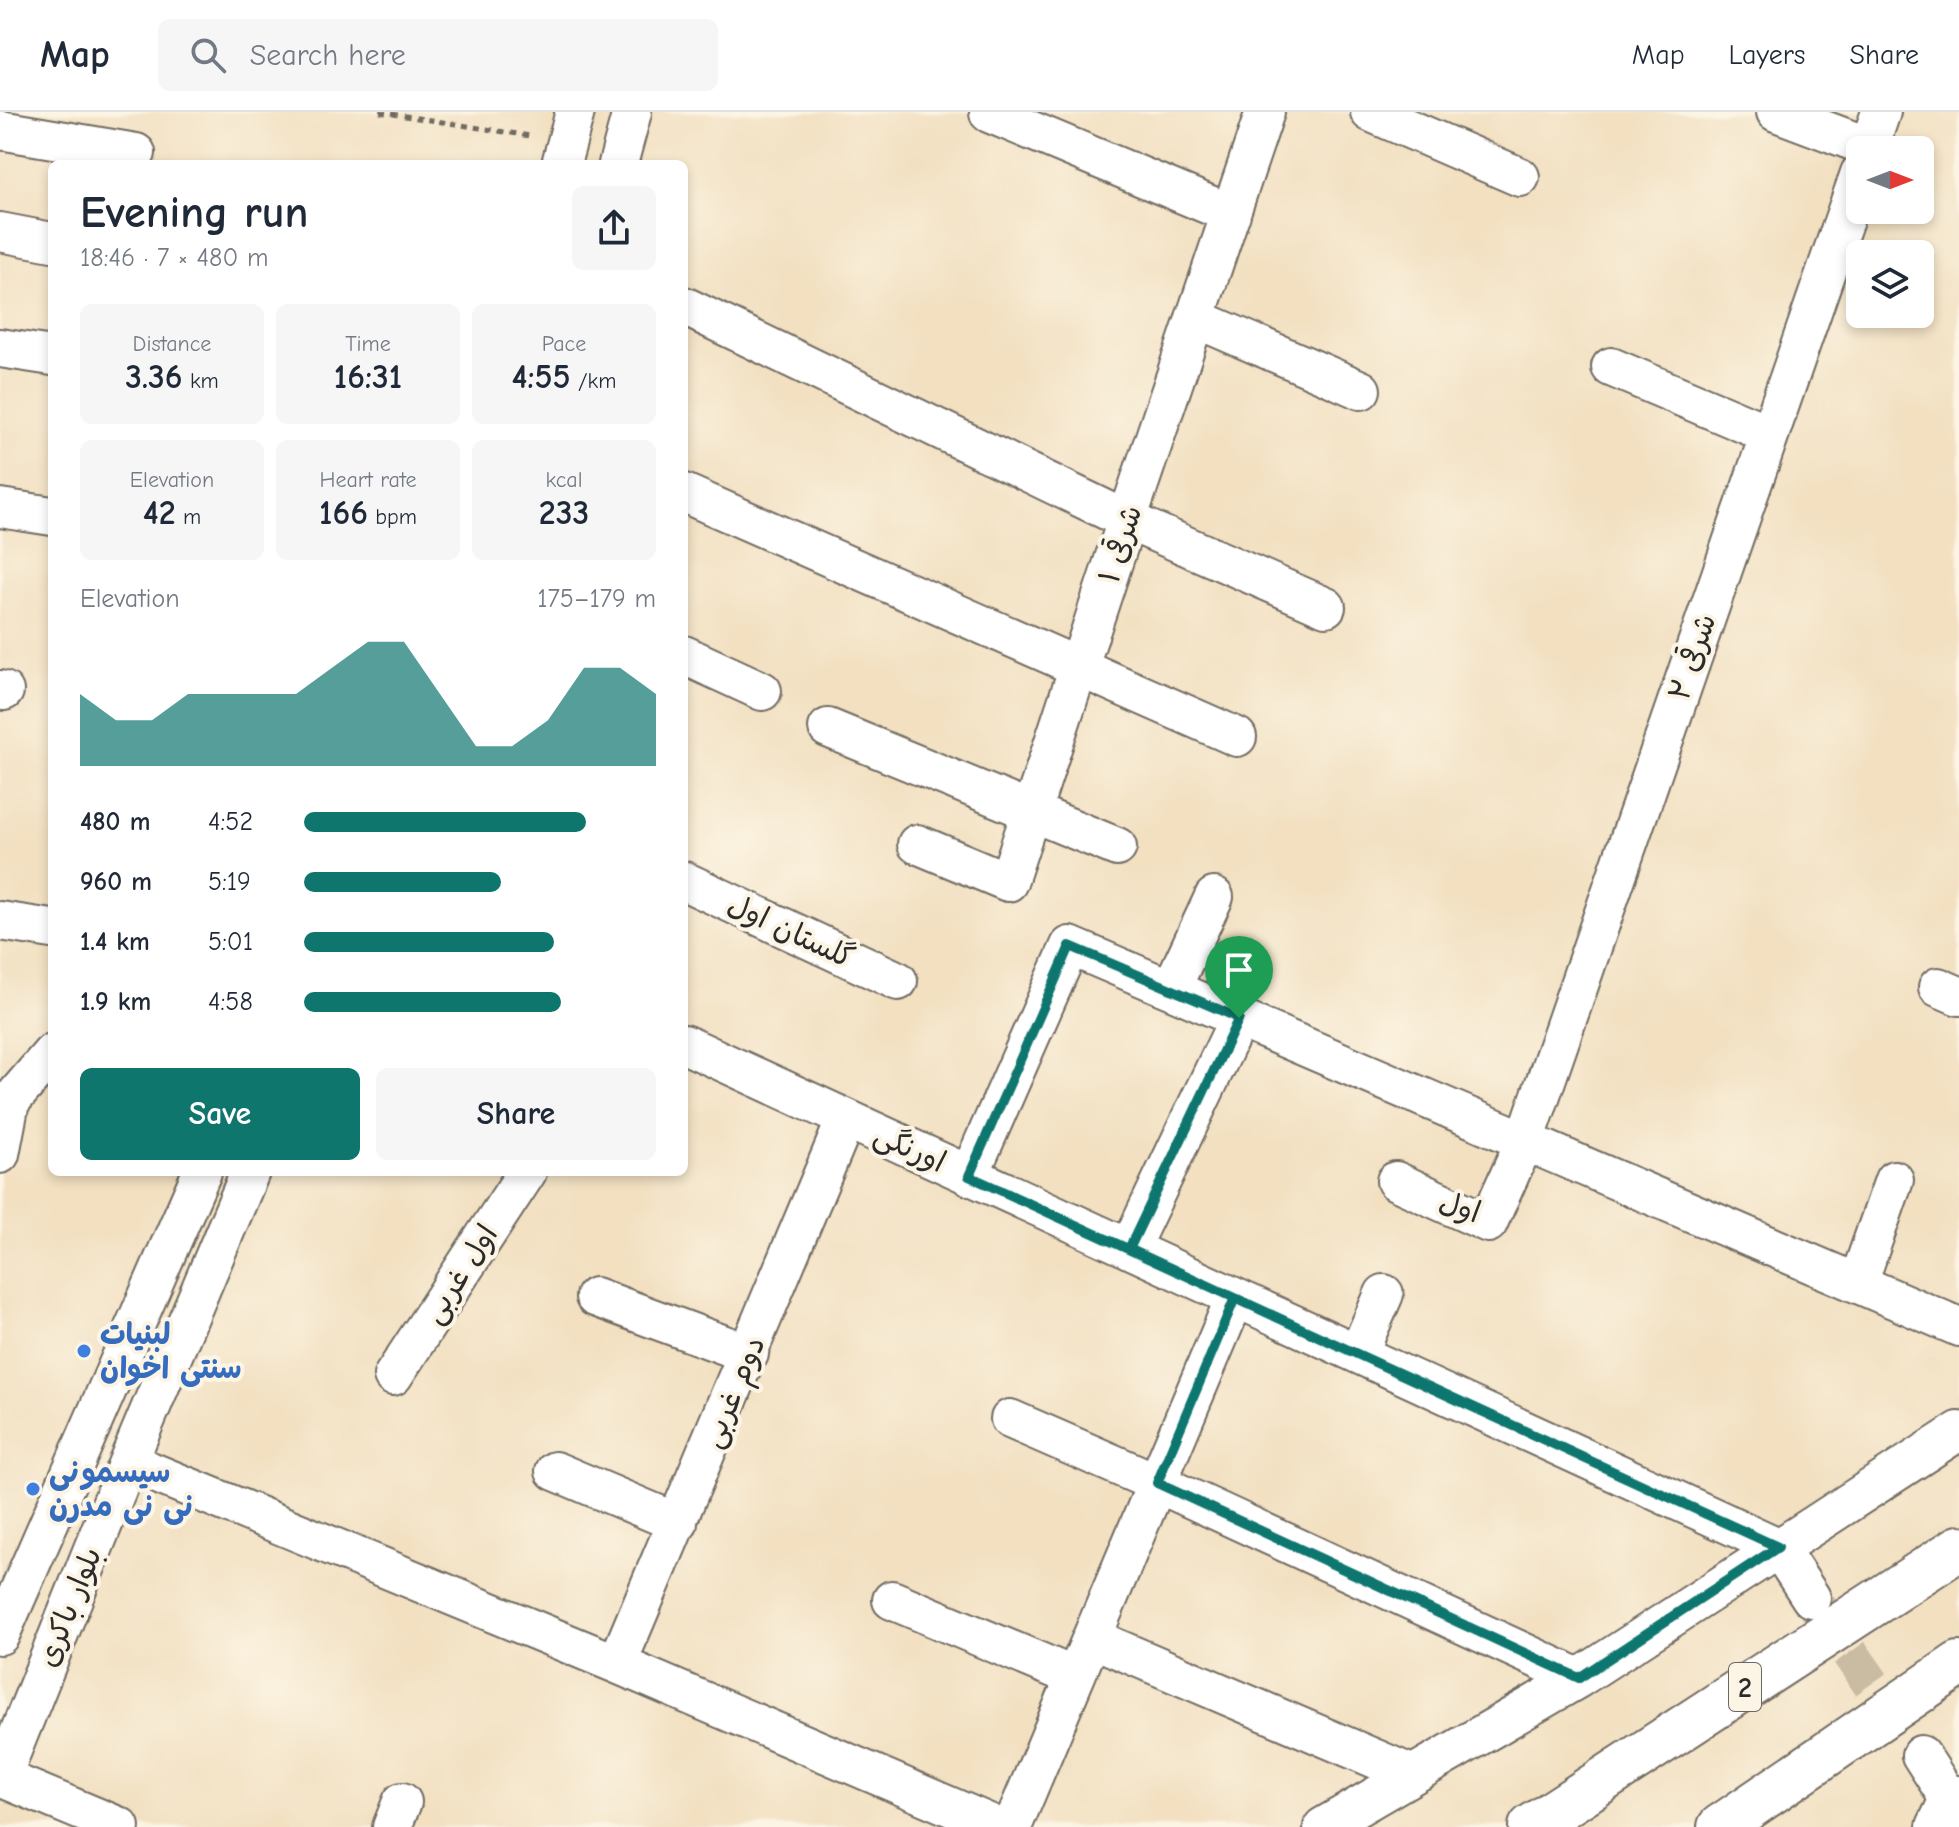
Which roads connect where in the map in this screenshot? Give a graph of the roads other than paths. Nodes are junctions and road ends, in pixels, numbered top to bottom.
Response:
1 (632, 112) edge
2 (1265, 112) edge
3 (1370, 112) edge
4 (1776, 112) edge
5 (989, 113) edge
6 (0, 130) edge
7 (1846, 137) edge
8 (136, 153) dead end
9 (619, 160) edge
10 (1520, 177) dead end
11 (1231, 214) junction
12 (1846, 214) edge
13 (0, 232) edge
14 (48, 241) edge
15 (688, 308) edge
16 (1195, 318) junction
17 (0, 348) edge
18 (48, 355) edge
19 (1611, 367) dead end
20 (1361, 390) dead end
21 (1769, 434) junction
22 (688, 495) edge
23 (0, 508) edge
24 (48, 515) edge
25 (1127, 520) junction
26 (1326, 607) dead end
27 (688, 657) edge
28 (1079, 669) junction
29 (762, 691) dead end
30 (828, 728) dead end
31 (1237, 737) dead end
32 (1033, 814) junction
33 (917, 844) dead end
34 (1117, 847) dead end
35 (688, 883) edge
36 (1214, 897) dead end
37 (0, 921) edge
38 (48, 928) edge
39 (898, 981) dead end
40 (1171, 989) junction
41 (1239, 1018) junction
42 (688, 1046) edge
43 (48, 1058) edge
44 (846, 1119) junction
45 (1525, 1141) junction
46 (0, 1154) edge
47 (200, 1176) edge
48 (248, 1176) edge
49 (524, 1176) edge
50 (969, 1176) junction
51 (1894, 1180) dead end
52 (1396, 1181) dead end
53 (1129, 1249) junction
54 (1858, 1283) junction
55 (1384, 1294) dead end
56 (595, 1297) dead end
57 (1235, 1298) junction
58 (1959, 1327) edge
59 (749, 1354) junction
60 (1358, 1354) junction
61 (393, 1376) dead end
62 (1010, 1419) dead end
63 (1959, 1431) edge
64 (128, 1462) junction
65 (555, 1471) dead end
66 (1157, 1483) junction
67 (678, 1523) junction
68 (1778, 1547) junction
69 (1959, 1548) edge
70 (1811, 1598) tunnel mouth
71 (892, 1600) dead end
72 (0, 1635) edge
73 (1092, 1638) junction
74 (617, 1664) junction
75 (1959, 1664) edge
76 (1075, 1677) junction
77 (1579, 1678) junction
78 (17, 1700) edge
79 (1921, 1755) tunnel mouth
80 (1411, 1774) junction
81 (1, 1778) edge
82 (1950, 1809) edge
83 (42, 1812) edge
84 (120, 1827) edge
85 (998, 1827) edge
86 (1012, 1827) edge
87 (1323, 1827) edge
88 (1531, 1827) edge
89 (1720, 1827) edge

1 - 9 street
2 - 11 street, ۱ شرقی
3 - 10 street
4 - 7 street
5 - 11 street
6 - 8 street
11 - 16 street, ۱ شرقی
12 - 21 street, ۲ شرقی
13 - 14 street
15 - 25 street
16 - 20 street
16 - 25 street, ۱ شرقی
17 - 18 street
19 - 21 street
21 - 45 street, ۲ شرقی
22 - 28 street
23 - 24 street
25 - 26 street
25 - 28 street, ۱ شرقی
27 - 29 street
28 - 31 street
28 - 32 street, ۱ شرقی
30 - 32 street
32 - 33 street, ۱ شرقی
32 - 34 street
35 - 39 street, گلستان اول
36 - 40 street
37 - 38 street
40 - 41 street
40 - 50 street
41 - 45 street
41 - 53 street
42 - 44 street, اورنگی
43 - 46 street
44 - 50 street, اورنگی
44 - 59 street, دوم غربی
45 - 52 street, اول
45 - 54 street
47 - 72 street, بلوار باکری
48 - 64 street, بلوار باکری
49 - 61 street, اول غربی
50 - 53 street, اورنگی
51 - 54 street
53 - 57 street, اورنگی
54 - 58 street
55 - 60 street
56 - 59 street
57 - 60 street, اورنگی
57 - 66 street
59 - 67 street, دوم غربی
60 - 68 street, اورنگی
62 - 66 street
63 - 68 street
64 - 74 street
64 - 78 street, بلوار باکری
65 - 67 street
66 - 73 street
66 - 77 street
67 - 74 street, دوم غربی
68 - 70 street
68 - 77 street
69 - 88 highway, 2
71 - 76 street
73 - 76 street
73 - 80 street
74 - 85 street
75 - 89 highway
76 - 86 street
77 - 80 street
78 - 81 street, بلوار باکری
79 - 82 street
80 - 87 street
81 - 83 street
83 - 84 street

